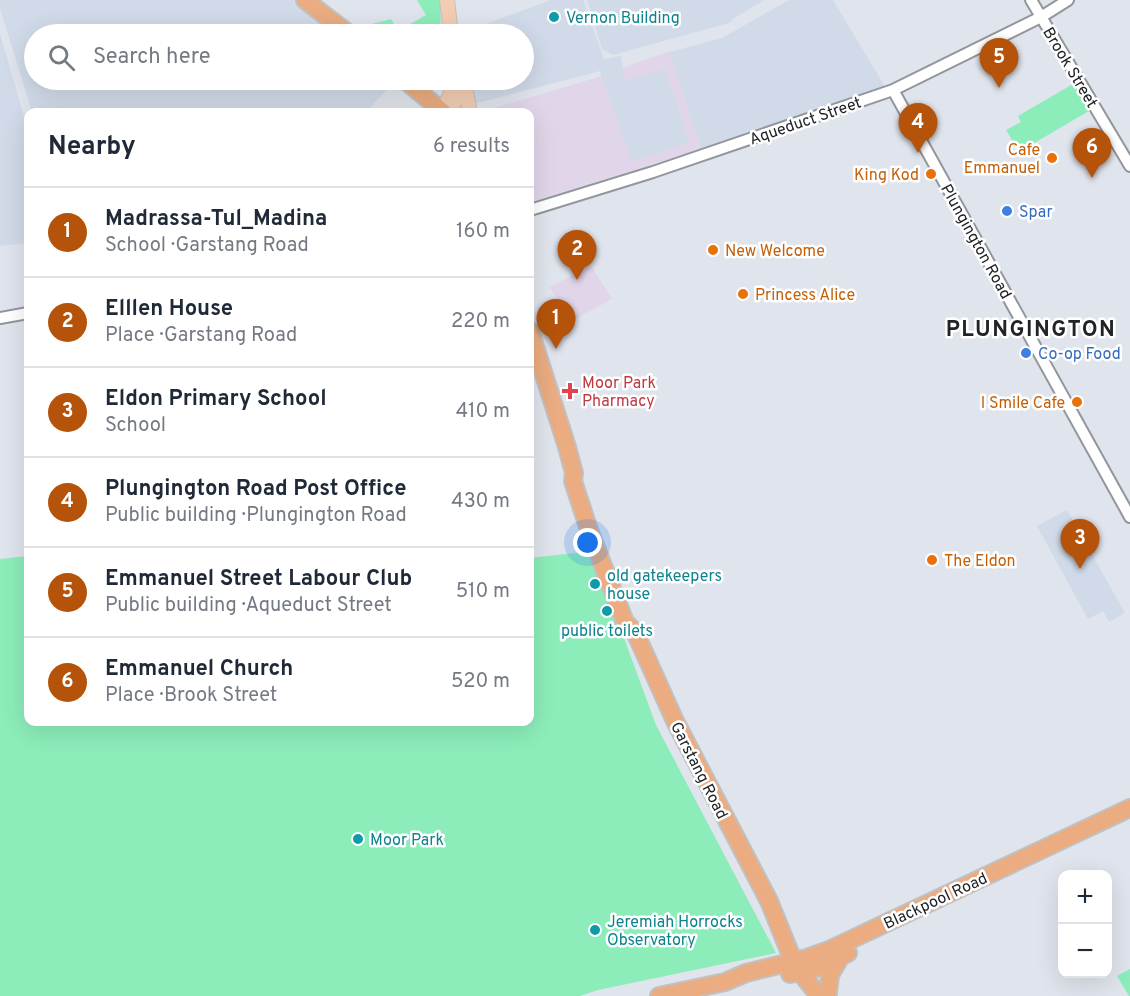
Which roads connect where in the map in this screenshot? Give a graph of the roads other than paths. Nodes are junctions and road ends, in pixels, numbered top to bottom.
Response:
1 (305, 0) edge
2 (447, 0) edge
3 (1031, 0) edge
4 (1068, 0) edge
5 (1041, 16) junction
6 (336, 24) edge
7 (450, 24) edge
8 (417, 90) edge
9 (452, 90) edge
10 (461, 90) edge
11 (465, 90) edge
12 (893, 90) junction
13 (438, 108) edge
14 (445, 108) edge
15 (450, 108) edge
16 (469, 108) edge
17 (1130, 166) edge
18 (534, 209) edge
19 (24, 314) edge
20 (0, 318) edge
21 (534, 344) edge
22 (1130, 517) edge
23 (1130, 808) edge
24 (1130, 818) edge
25 (771, 906) junction
26 (784, 938) junction
27 (841, 956) junction
28 (804, 965) junction
29 (767, 968) junction
30 (735, 979) junction
31 (825, 995) edge
32 (659, 996) edge

1 - 6 highway
2 - 7 main road
3 - 5 street, Brook Street
4 - 5 street, Aqueduct Street
5 - 12 street, Aqueduct Street
5 - 17 street, Brook Street
8 - 13 highway
9 - 14 main road
10 - 15 main road
11 - 16 main road
12 - 18 street, Aqueduct Street
12 - 22 street, Plungington Road
19 - 20 street
21 - 25 highway, Garstang Road
23 - 28 highway, Blackpool Road
24 - 27 highway, Blackpool Road
25 - 26 highway, Garstang Road
25 - 28 highway, Garstang Road
26 - 28 highway, Garstang Road
26 - 29 highway
27 - 28 highway, Blackpool Road
27 - 31 highway
28 - 29 highway, Blackpool Road
28 - 30 highway, Blackpool Road
28 - 31 highway, Garstang Road
29 - 30 highway, Blackpool Road
30 - 32 highway, Blackpool Road

